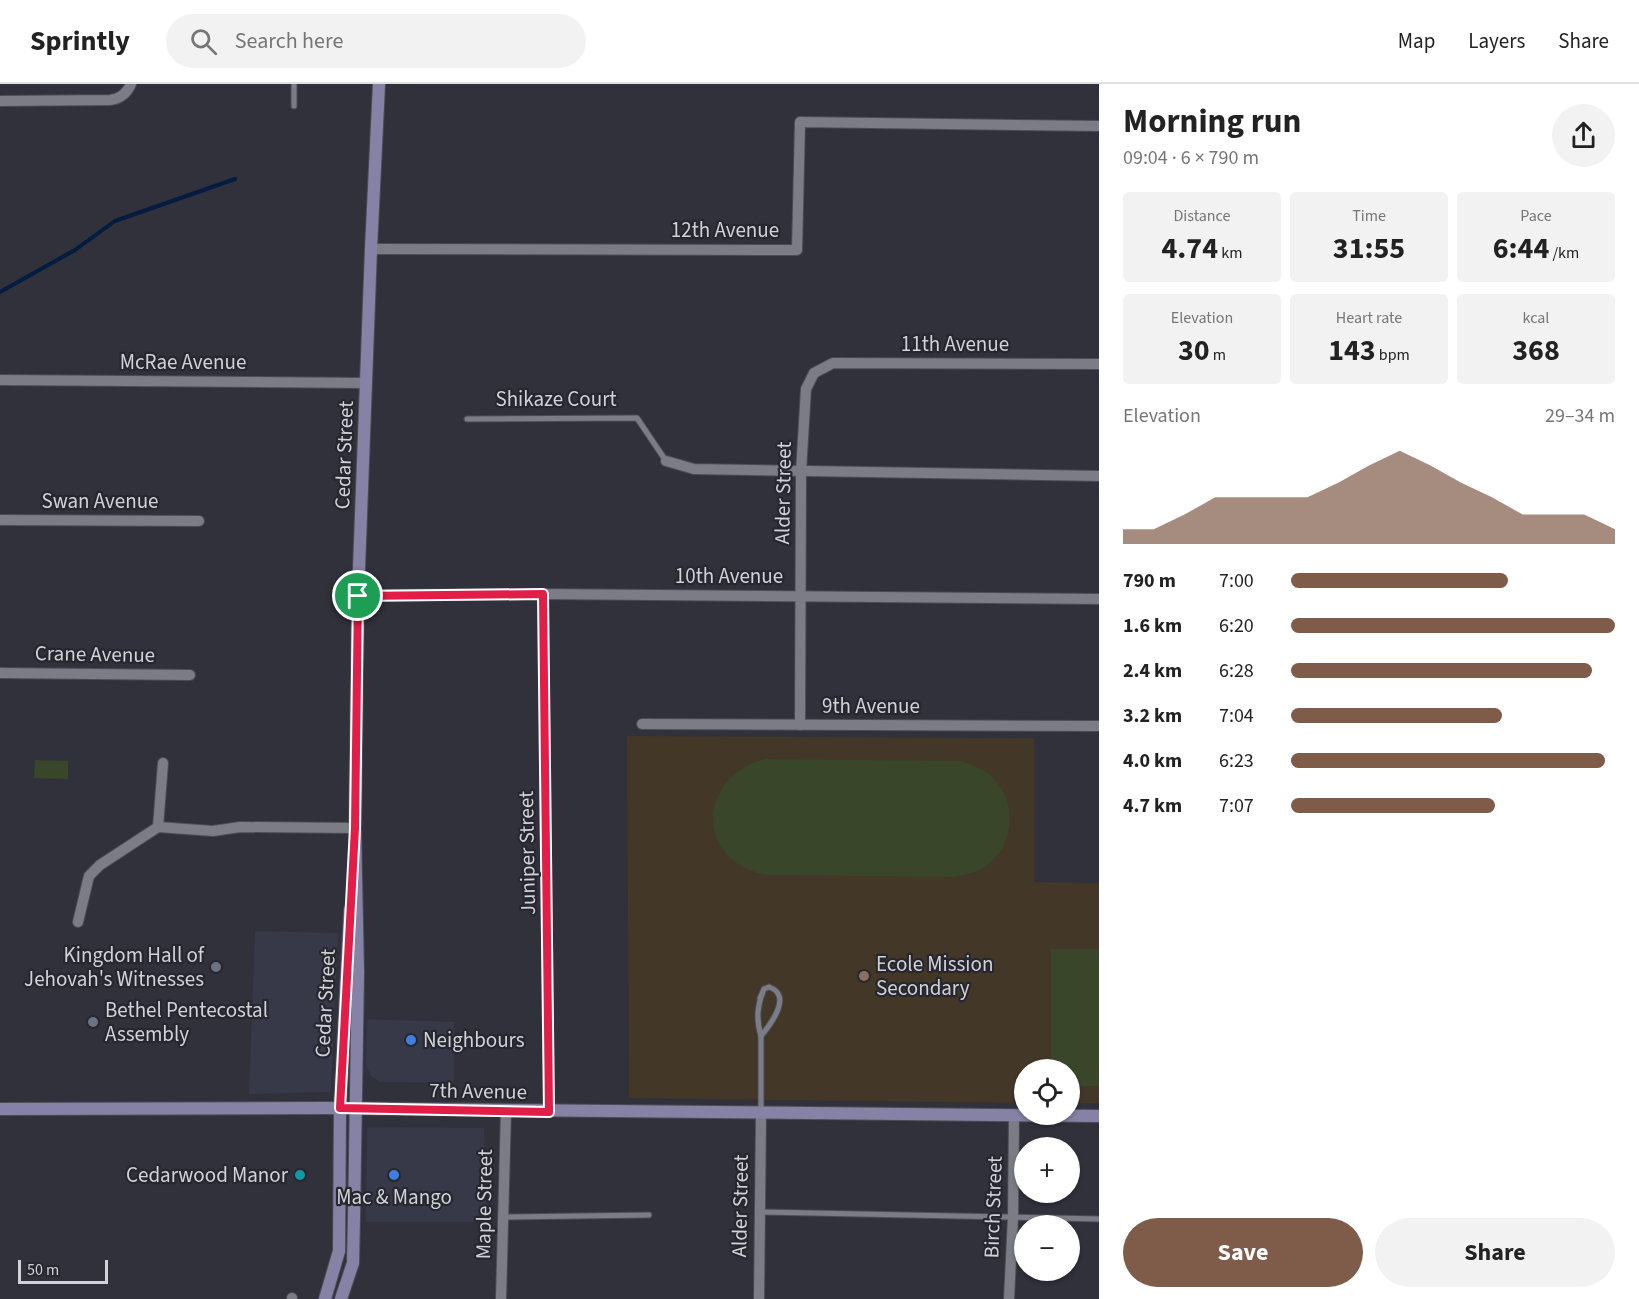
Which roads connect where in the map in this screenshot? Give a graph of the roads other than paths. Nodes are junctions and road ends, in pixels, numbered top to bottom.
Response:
1 (131, 84) edge
2 (294, 84) edge
3 (379, 84) edge
4 (0, 101) edge
5 (294, 106) dead end
6 (1099, 126) edge
7 (371, 249) junction
8 (1099, 364) edge
9 (814, 373) joint
10 (0, 380) edge
11 (366, 383) junction
12 (467, 419) dead end
13 (666, 461) joint
14 (801, 472) junction
15 (1099, 476) edge
16 (0, 520) edge
17 (199, 521) dead end
18 (543, 594) junction
19 (358, 596) junction
20 (801, 596) junction
21 (1099, 599) edge
22 (0, 673) edge
23 (190, 675) dead end
24 (642, 724) dead end
25 (800, 725) junction
26 (1099, 726) edge
27 (163, 763) dead end
28 (158, 828) junction
29 (355, 828) junction
30 (78, 922) dead end
31 (761, 1036) junction
32 (340, 1108) junction
33 (356, 1108) junction
34 (0, 1109) edge
35 (506, 1110) junction
36 (549, 1112) junction
37 (761, 1113) junction
38 (1014, 1116) joint
39 (1080, 1116) edge
40 (1099, 1116) edge
41 (760, 1212) junction
42 (649, 1215) dead end
43 (503, 1217) junction
44 (1013, 1217) junction
45 (1099, 1219) edge
46 (325, 1299) edge
47 (341, 1299) edge
48 (501, 1299) edge
49 (759, 1299) edge
50 (1009, 1299) edge

1 - 4 street
2 - 5 lane
3 - 7 main road, Cedar Street
6 - 7 street, 12th Avenue
7 - 11 main road, Cedar Street
8 - 9 street, 11th Avenue
9 - 14 street, Alder Street
10 - 11 street, McRae Avenue
11 - 19 main road, Cedar Street
12 - 13 lane, Shikaze Court
13 - 14 street, Shikaze Court
14 - 15 street, Shikaze Court
14 - 20 street, Alder Street
16 - 17 street, Swan Avenue
18 - 19 street, 10th Avenue
18 - 20 street, 10th Avenue
18 - 36 street, Juniper Street
19 - 29 main road, Cedar Street
20 - 21 street, 10th Avenue
20 - 25 street, Alder Street
22 - 23 street, Crane Avenue
24 - 25 street, 9th Avenue
25 - 26 street, 9th Avenue
27 - 28 street
28 - 29 street
28 - 30 street
29 - 32 main road, Cedar Street
29 - 33 main road, Cedar Street
31 - 31 lane
31 - 37 lane
32 - 33 main road, 7th Avenue
32 - 34 main road, 7th Avenue
32 - 46 main road, Cedar Street
33 - 35 main road, 7th Avenue
33 - 47 main road, Cedar Street
35 - 36 main road, 7th Avenue
35 - 43 street, Maple Street
36 - 37 main road, 7th Avenue
37 - 38 main road, 7th Avenue
37 - 41 street, Alder Street
38 - 44 street, Birch Street
39 - 40 main road, 7th Avenue
41 - 44 lane
41 - 49 street, Alder Street
42 - 43 lane
43 - 48 street, Maple Street
44 - 45 lane
44 - 50 street, Birch Street

